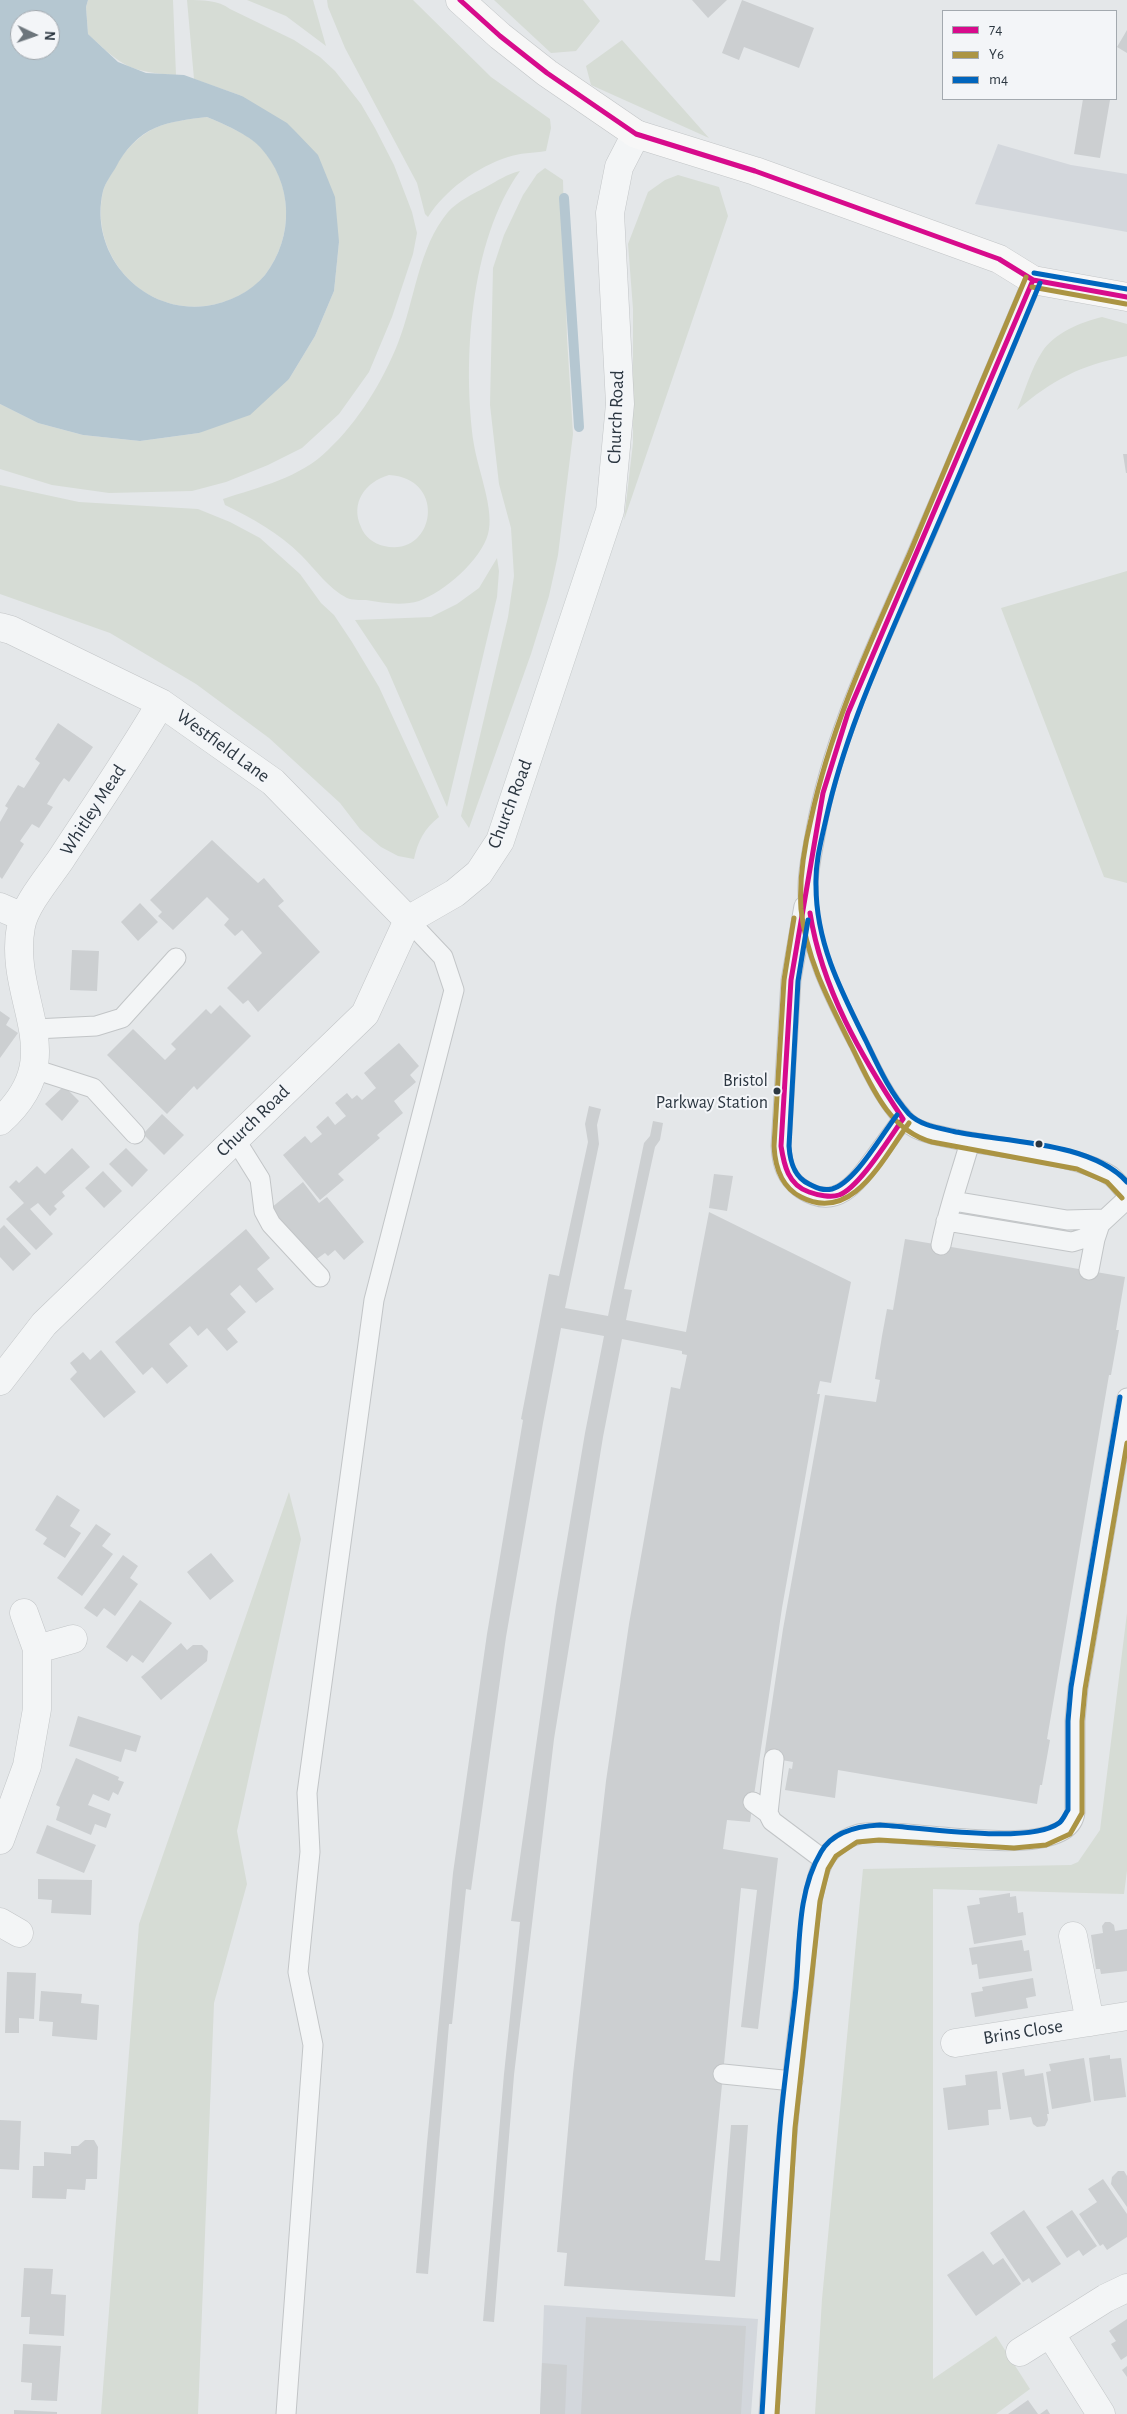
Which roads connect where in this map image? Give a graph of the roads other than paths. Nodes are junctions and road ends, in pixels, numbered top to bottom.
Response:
1 (467, 4) edge
2 (636, 134) junction
3 (1033, 280) junction
4 (1127, 297) edge
5 (0, 627) edge
6 (161, 703) junction
7 (808, 889) junction
8 (11, 912) edge
9 (408, 920) junction
10 (176, 958) dead end
11 (35, 1029) junction
12 (34, 1069) junction
13 (903, 1118) junction
14 (15, 1119) edge
15 (135, 1134) dead end
16 (235, 1139) junction
17 (970, 1142) junction
18 (1127, 1193) edge
19 (1127, 1199) edge
20 (953, 1201) junction
21 (1104, 1219) junction
22 (946, 1221) junction
23 (941, 1245) dead end
24 (1089, 1270) dead end
25 (320, 1277) dead end
26 (0, 1380) edge
27 (1127, 1398) edge
28 (24, 1613) dead end
29 (74, 1639) dead end
30 (37, 1649) junction
31 (774, 1759) dead end
32 (753, 1802) dead end
33 (768, 1813) junction
34 (0, 1840) edge
35 (824, 1860) junction
36 (1073, 1936) dead end
37 (1127, 2016) edge
38 (1090, 2022) junction
39 (956, 2042) dead end
40 (723, 2074) dead end
41 (793, 2081) junction
42 (1127, 2288) edge
43 (1050, 2333) junction
44 (1020, 2352) dead end
45 (286, 2414) edge
46 (769, 2414) edge
47 (1101, 2414) edge

1 - 2 street
2 - 3 street
2 - 9 street, Church Road
3 - 4 street
3 - 7 lane
5 - 6 street, Westfield Lane
6 - 8 street, Whitley Mead
6 - 9 street, Westfield Lane
7 - 13 lane
7 - 13 lane
8 - 11 street, Whitley Mead
9 - 16 street, Church Road
9 - 45 lane
10 - 11 lane
11 - 12 street, Whitley Mead
12 - 14 street, Whitley Mead
12 - 15 lane
13 - 17 lane
16 - 25 lane
16 - 26 street, Church Road
17 - 18 lane
17 - 20 lane
19 - 21 lane
20 - 21 lane
20 - 22 lane
21 - 22 lane
21 - 24 lane
22 - 23 lane
27 - 35 lane
28 - 30 street
29 - 30 street
30 - 34 street
31 - 33 lane
32 - 33 lane
33 - 35 lane
35 - 41 lane
36 - 38 street, Brins Close
37 - 38 street, Brins Close
38 - 39 street, Brins Close
40 - 41 lane
41 - 46 lane
42 - 43 street
43 - 44 street
43 - 47 street

